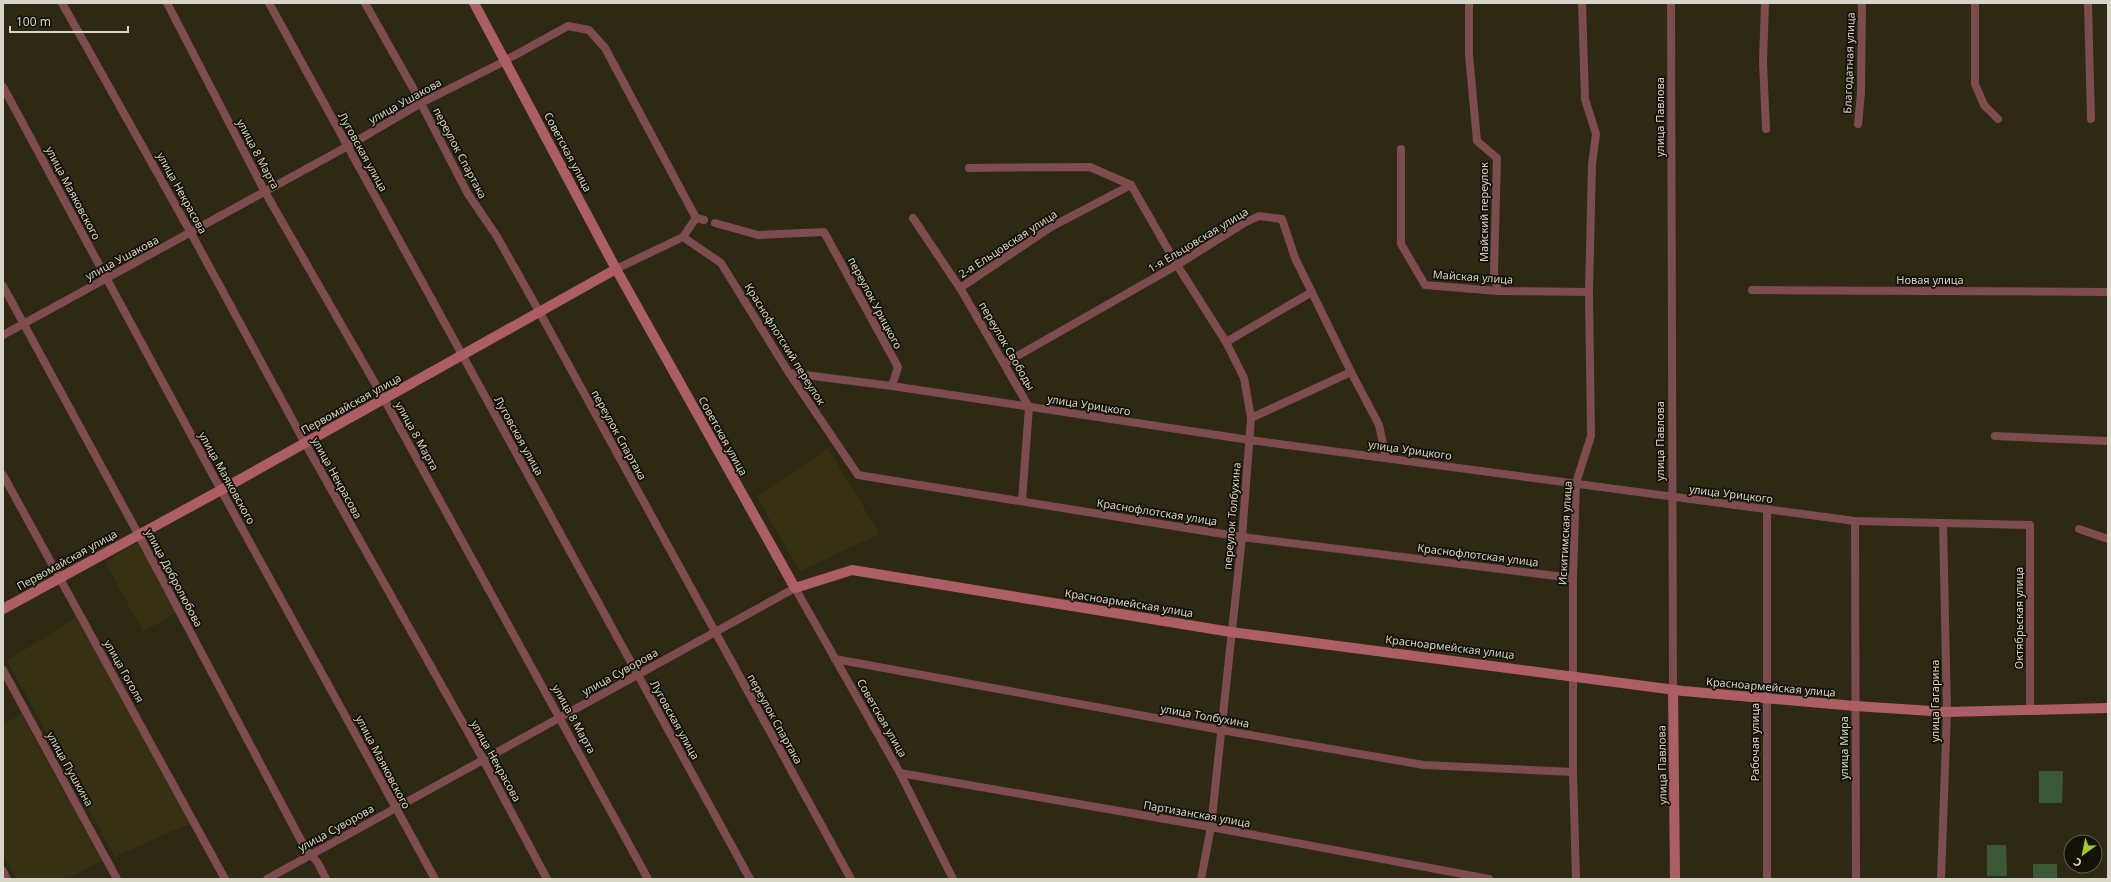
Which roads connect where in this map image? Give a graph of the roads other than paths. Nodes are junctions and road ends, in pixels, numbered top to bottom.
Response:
1 (62, 3) edge
2 (167, 3) edge
3 (270, 3) edge
4 (364, 3) edge
5 (474, 3) edge
6 (1469, 3) edge
7 (1582, 3) edge
8 (1671, 3) edge
9 (1765, 3) edge
10 (1862, 3) edge
11 (1975, 3) edge
12 (2088, 3) edge
13 (505, 59) junction
14 (3, 86) edge
15 (421, 103) junction
16 (1998, 119) dead end
17 (2091, 119) dead end
18 (1858, 124) dead end
19 (1766, 129) dead end
20 (348, 146) junction
21 (1401, 149) dead end
22 (969, 168) dead end
23 (1131, 185) junction
24 (265, 192) junction
25 (696, 218) junction
26 (913, 218) dead end
27 (704, 220) dead end
28 (715, 223) dead end
29 (191, 233) junction
30 (683, 237) junction
31 (1177, 266) junction
32 (616, 269) junction
33 (107, 278) junction
34 (3, 286) edge
35 (960, 288) junction
36 (1752, 290) dead end
37 (1498, 291) junction
38 (1312, 292) junction
39 (1589, 292) junction
40 (2108, 292) edge
41 (540, 313) junction
42 (23, 324) junction
43 (3, 335) edge
44 (1226, 342) junction
45 (463, 355) junction
46 (1005, 363) junction
47 (1351, 372) junction
48 (789, 373) junction
49 (892, 386) junction
50 (384, 399) junction
51 (1029, 407) junction
52 (1251, 418) junction
53 (1995, 436) dead end
54 (1250, 440) junction
55 (2108, 441) edge
56 (305, 443) junction
57 (1386, 458) junction
58 (3, 475) edge
59 (858, 475) joint
60 (1576, 483) junction
61 (221, 490) junction
62 (1672, 497) junction
63 (1022, 502) junction
64 (1767, 509) junction
65 (1855, 521) junction
66 (1943, 523) junction
67 (2030, 525) joint
68 (2079, 528) dead end
69 (138, 535) junction
70 (1242, 537) junction
71 (2108, 539) edge
72 (60, 578) junction
73 (1573, 578) junction
74 (795, 588) junction
75 (3, 609) edge
76 (714, 632) junction
77 (1231, 632) junction
78 (835, 659) junction
79 (3, 670) edge
80 (638, 675) junction
81 (1574, 675) junction
82 (1673, 690) junction
83 (1766, 698) junction
84 (1855, 706) junction
85 (2108, 708) edge
86 (2030, 710) junction
87 (1947, 712) junction
88 (560, 718) junction
89 (1221, 730) junction
90 (483, 760) junction
91 (1573, 772) junction
92 (900, 773) junction
93 (395, 809) junction
94 (1211, 827) junction
95 (310, 855) junction
96 (3, 871) edge
97 (8, 879) edge
98 (117, 879) edge
99 (225, 879) edge
100 (266, 879) edge
101 (326, 879) edge
102 (435, 879) edge
103 (547, 879) edge
104 (648, 879) edge
105 (750, 879) edge
106 (851, 879) edge
107 (953, 879) edge
108 (1201, 879) edge
109 (1489, 879) edge
110 (1576, 879) edge
111 (1675, 879) edge
112 (1767, 879) edge
113 (1856, 879) edge
114 (1941, 879) edge

1 - 29 street, улица Некрасова
2 - 24 street, улица 8 Марта
3 - 20 street, Луговская улица
4 - 15 street, переулок Спартака
5 - 13 street, Советская улица
6 - 37 street, Майский переулок
7 - 39 street, Искитимская улица
8 - 62 street, улица Павлова
9 - 19 street
10 - 18 street, Благодатная улица
11 - 16 street
12 - 17 street
13 - 15 street, улица Ушакова
13 - 25 street, улица Ушакова
13 - 32 street, Советская улица
14 - 33 street, улица Маяковского
15 - 20 street, улица Ушакова
15 - 41 street, переулок Спартака
20 - 24 street, улица Ушакова
20 - 45 street, Луговская улица
21 - 37 street, Майская улица
22 - 23 street
23 - 31 street, переулок Толбухина
23 - 35 street, 2-я Ельцовская улица
24 - 29 street, улица Ушакова
24 - 50 street, улица 8 Марта
25 - 27 street
25 - 30 street
26 - 35 street, переулок Свободы
28 - 49 street, переулок Урицкого
29 - 33 street, улица Ушакова
29 - 56 street, улица Некрасова
30 - 32 street, Первомайская улица
30 - 48 street, Краснофлотский переулок
31 - 38 street, 1-я Ельцовская улица
31 - 44 street, переулок Толбухина
31 - 46 street, 1-я Ельцовская улица
32 - 41 street, Первомайская улица
32 - 74 street, Советская улица
33 - 42 street, улица Ушакова
33 - 61 street, улица Маяковского
34 - 42 street, улица Добролюбова
35 - 46 street, переулок Свободы
36 - 40 street, Новая улица
37 - 39 street, Майская улица
38 - 44 street
38 - 47 street, 1-я Ельцовская улица
39 - 60 street, Искитимская улица
41 - 45 street, Первомайская улица
41 - 76 street, переулок Спартака
42 - 43 street, улица Ушакова
42 - 69 street, улица Добролюбова
44 - 52 street, переулок Толбухина
45 - 50 street, Первомайская улица
45 - 80 street, Луговская улица
46 - 51 street, переулок Свободы
47 - 52 street
47 - 57 street, 1-я Ельцовская улица
48 - 49 street, улица Урицкого
48 - 59 street, Краснофлотский переулок
49 - 51 street, улица Урицкого
50 - 56 street, Первомайская улица
50 - 88 street, улица 8 Марта
51 - 54 street, улица Урицкого
51 - 63 street, переулок Свободы
52 - 54 street, переулок Толбухина
53 - 55 street
54 - 57 street, улица Урицкого
54 - 70 street, переулок Толбухина
56 - 61 street, Первомайская улица
56 - 90 street, улица Некрасова
57 - 60 street, улица Урицкого
58 - 72 street, улица Гоголя
59 - 63 street, Краснофлотская улица
60 - 62 street, улица Урицкого
60 - 73 street, Искитимская улица
61 - 69 street, Первомайская улица
61 - 93 street, улица Маяковского
62 - 64 street, улица Урицкого
62 - 82 street, улица Павлова
63 - 70 street, Краснофлотская улица
64 - 65 street, улица Урицкого
64 - 83 street, Рабочая улица
65 - 66 street, улица Урицкого
65 - 84 street, улица Мира
66 - 67 street, улица Урицкого
66 - 87 street, улица Гагарина
67 - 86 street, Октябрьская улица
68 - 71 street
69 - 72 street, Первомайская улица
69 - 95 street, улица Добролюбова
70 - 73 street, Краснофлотская улица
70 - 77 street, переулок Толбухина
72 - 75 street, Первомайская улица
72 - 99 street, улица Гоголя
73 - 81 street, Искитимская улица
74 - 76 street, улица Суворова
74 - 77 street, Красноармейская улица
74 - 78 street, Советская улица
76 - 80 street, улица Суворова
76 - 106 street, переулок Спартака
77 - 81 street, Красноармейская улица
77 - 89 street, переулок Толбухина
78 - 89 street, улица Толбухина
78 - 92 street, Советская улица
79 - 98 street, улица Пушкина
80 - 88 street, улица Суворова
80 - 105 street, Луговская улица
81 - 82 street, Красноармейская улица
81 - 91 street, Искитимская улица
82 - 83 street, Красноармейская улица
82 - 111 street, улица Павлова
83 - 84 street, Красноармейская улица
83 - 112 street, Рабочая улица
84 - 87 street, Красноармейская улица
84 - 113 street, улица Мира
85 - 86 street, Красноармейская улица
86 - 87 street, Красноармейская улица
87 - 114 street, улица Гагарина
88 - 90 street, улица Суворова
88 - 104 street, улица 8 Марта
89 - 91 street, улица Толбухина
89 - 94 street, переулок Толбухина
90 - 93 street, улица Суворова
90 - 103 street, улица Некрасова
91 - 110 street, Искитимская улица
92 - 94 street, Партизанская улица
92 - 107 street, Советская улица
93 - 95 street, улица Суворова
93 - 102 street, улица Маяковского
94 - 108 street, переулок Толбухина
94 - 109 street, Партизанская улица
95 - 100 street, улица Суворова
95 - 101 street, улица Добролюбова
96 - 97 street

